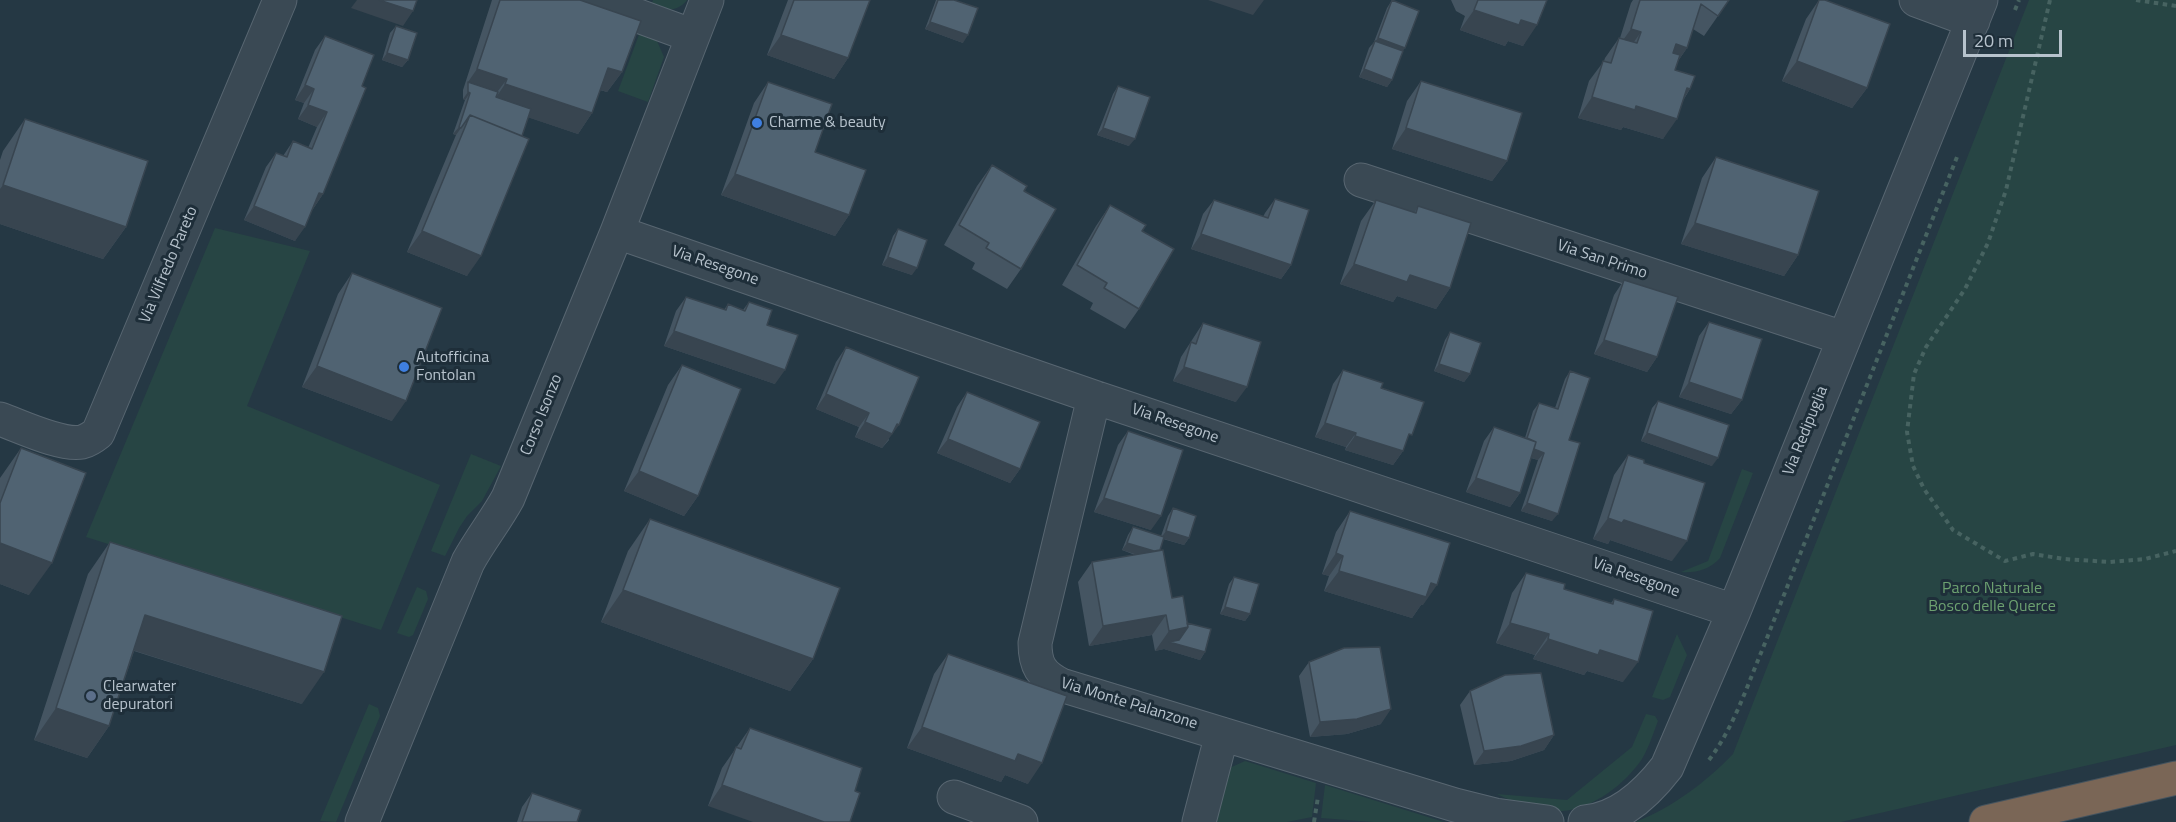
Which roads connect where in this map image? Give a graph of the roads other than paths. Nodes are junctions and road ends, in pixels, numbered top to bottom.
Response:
1 (280, 0) edge
2 (575, 0) edge
3 (707, 0) edge
4 (1916, 0) edge
5 (1977, 10) edge
6 (693, 36) junction
7 (1361, 180) dead end
8 (617, 232) junction
9 (1843, 338) junction
10 (1094, 397) junction
11 (0, 420) edge
12 (1734, 611) junction
13 (1222, 734) junction
14 (2176, 778) edge
15 (954, 797) dead end
16 (362, 822) edge
17 (1022, 822) edge
18 (1199, 822) edge
19 (1547, 822) edge
20 (1585, 822) edge
21 (1986, 822) edge

1 - 11 street, Via Vilfredo Pareto
2 - 6 street
3 - 6 street, Corso Isonzo
4 - 5 street
5 - 9 street, Via Redipuglia
6 - 8 street, Corso Isonzo
7 - 9 street, Via San Primo
8 - 10 street, Via Resegone
8 - 16 street, Corso Isonzo
9 - 12 street, Via Redipuglia
10 - 12 street, Via Resegone
10 - 13 street, Via Monte Palanzone
12 - 20 street, Via Redipuglia
13 - 18 street
13 - 19 street, Via Monte Palanzone
14 - 21 highway
15 - 17 street

